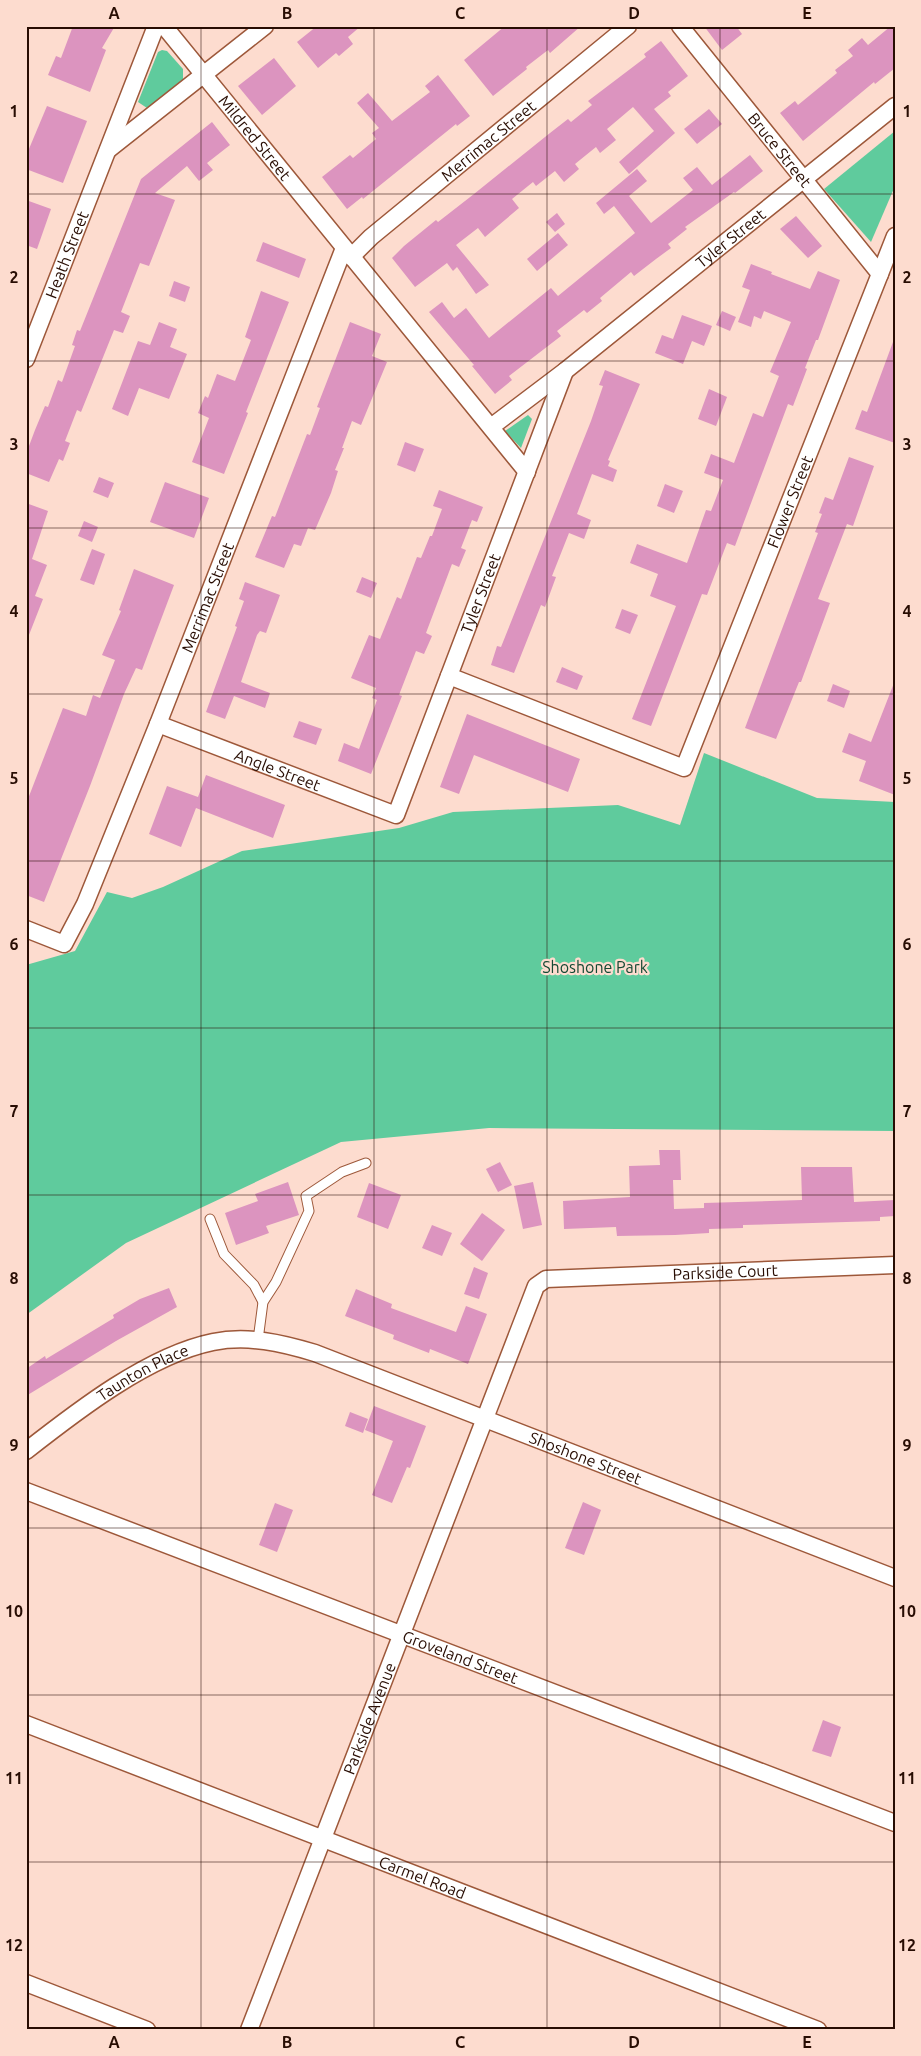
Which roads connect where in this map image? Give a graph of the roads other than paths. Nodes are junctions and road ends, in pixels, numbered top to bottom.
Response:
1 (156, 26) edge
2 (164, 26) edge
3 (265, 26) edge
4 (628, 26) edge
5 (680, 26) edge
6 (205, 74) junction
7 (895, 106) edge
8 (108, 150) junction
9 (803, 179) junction
10 (895, 236) edge
11 (347, 252) junction
12 (880, 274) junction
13 (26, 359) edge
14 (565, 371) junction
15 (491, 427) junction
16 (527, 472) junction
17 (449, 676) junction
18 (158, 724) junction
19 (396, 815) joint
20 (26, 929) edge
21 (366, 1163) dead end
22 (210, 1219) dead end
23 (895, 1265) edge
24 (554, 1278) joint
25 (263, 1302) junction
26 (258, 1340) junction
27 (276, 1342) joint
28 (484, 1418) junction
29 (26, 1451) edge
30 (26, 1491) edge
31 (895, 1578) edge
32 (401, 1634) junction
33 (26, 1724) edge
34 (895, 1823) edge
35 (322, 1839) junction
36 (26, 1983) edge
37 (147, 2030) edge
38 (249, 2030) edge
39 (818, 2030) edge

1 - 8 street, Heath Street
2 - 6 street, Mildred Street
3 - 6 street
4 - 11 street, Merrimac Street
5 - 9 street, Bruce Street
6 - 8 street
6 - 11 street, Mildred Street
7 - 9 street, Tyler Street
8 - 13 street, Heath Street
9 - 12 street, Bruce Street
9 - 14 street, Tyler Street
10 - 12 street, Flower Street
11 - 15 street, Mildred Street
11 - 18 street, Merrimac Street
12 - 17 street, Flower Street
14 - 15 street, Tyler Street
14 - 16 street, Tyler Street
15 - 16 street, Mildred Street
16 - 17 street, Tyler Street
17 - 19 street, Tyler Street
18 - 19 street, Angle Street
18 - 20 street, Merrimac Street
21 - 25 lane
22 - 25 lane
23 - 24 street, Parkside Court
24 - 28 street, Parkside Avenue
25 - 26 lane
26 - 27 street, Taunton Place
26 - 29 street, Taunton Place
27 - 28 street, Shoshone Street
28 - 31 street, Shoshone Street
28 - 32 street, Parkside Avenue
30 - 32 street, Groveland Street
32 - 34 street, Groveland Street
32 - 35 street, Parkside Avenue
33 - 35 street, Carmel Road
35 - 38 street, Parkside Avenue
35 - 39 street, Carmel Road
36 - 37 street

